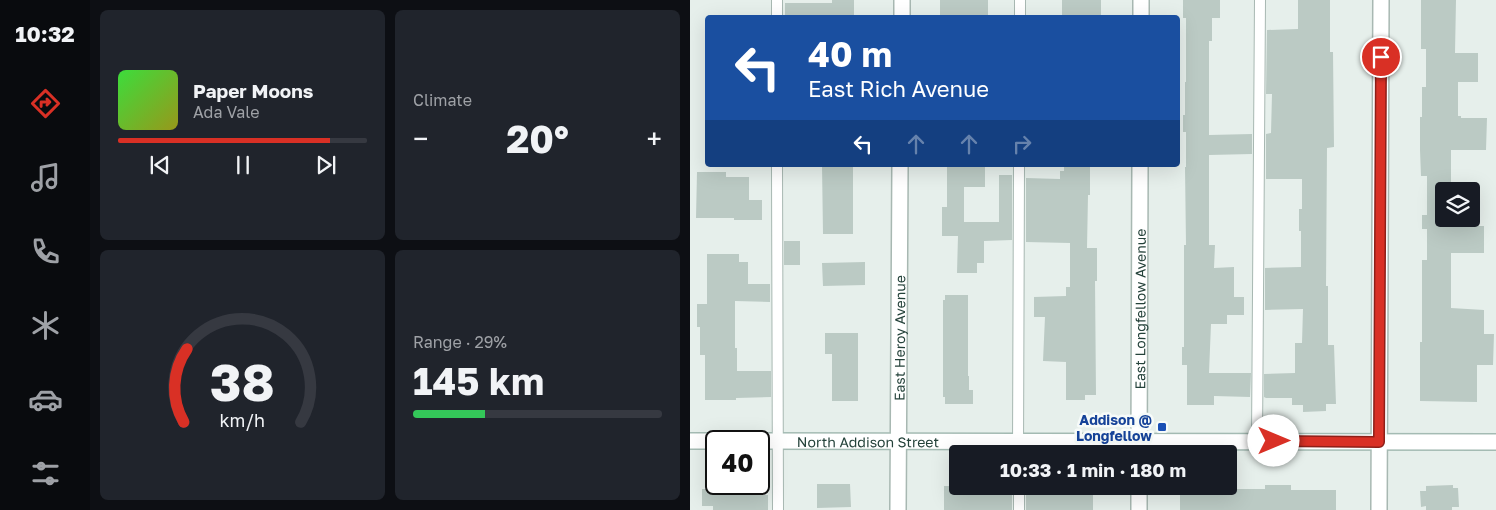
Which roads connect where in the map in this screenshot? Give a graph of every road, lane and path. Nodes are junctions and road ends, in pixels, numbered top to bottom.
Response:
1 (777, 0) edge
2 (902, 0) edge
3 (1020, 0) edge
4 (1141, 0) edge
5 (1260, 0) edge
6 (1381, 0) edge
7 (777, 15) edge
8 (902, 15) edge
9 (1020, 15) edge
10 (1141, 15) edge
11 (777, 167) edge
12 (900, 167) edge
13 (1020, 167) edge
14 (1140, 167) edge
15 (690, 441) edge
16 (778, 441) junction
17 (1257, 441) junction
18 (898, 442) junction
19 (1379, 442) junction
20 (1496, 442) edge
21 (958, 445) edge
22 (1018, 445) edge
23 (1139, 445) edge
24 (1178, 445) edge
25 (1018, 495) edge
26 (1139, 495) edge
27 (778, 510) edge
28 (898, 510) edge
29 (1018, 510) edge
30 (1139, 510) edge
31 (1379, 510) edge

1 - 7 lane
2 - 8 street
3 - 9 lane
4 - 10 street
5 - 17 lane
6 - 19 street
11 - 16 lane
12 - 18 street, East Heroy Avenue
13 - 22 lane
14 - 23 street, East Longfellow Avenue
15 - 16 street, North Addison Street
16 - 18 street, North Addison Street
16 - 27 lane
17 - 19 street, North Addison Street
17 - 24 street, North Addison Street
18 - 21 street, North Addison Street
18 - 28 street, East Heroy Avenue
19 - 20 street, North Addison Street
19 - 31 street
25 - 29 lane
26 - 30 street

